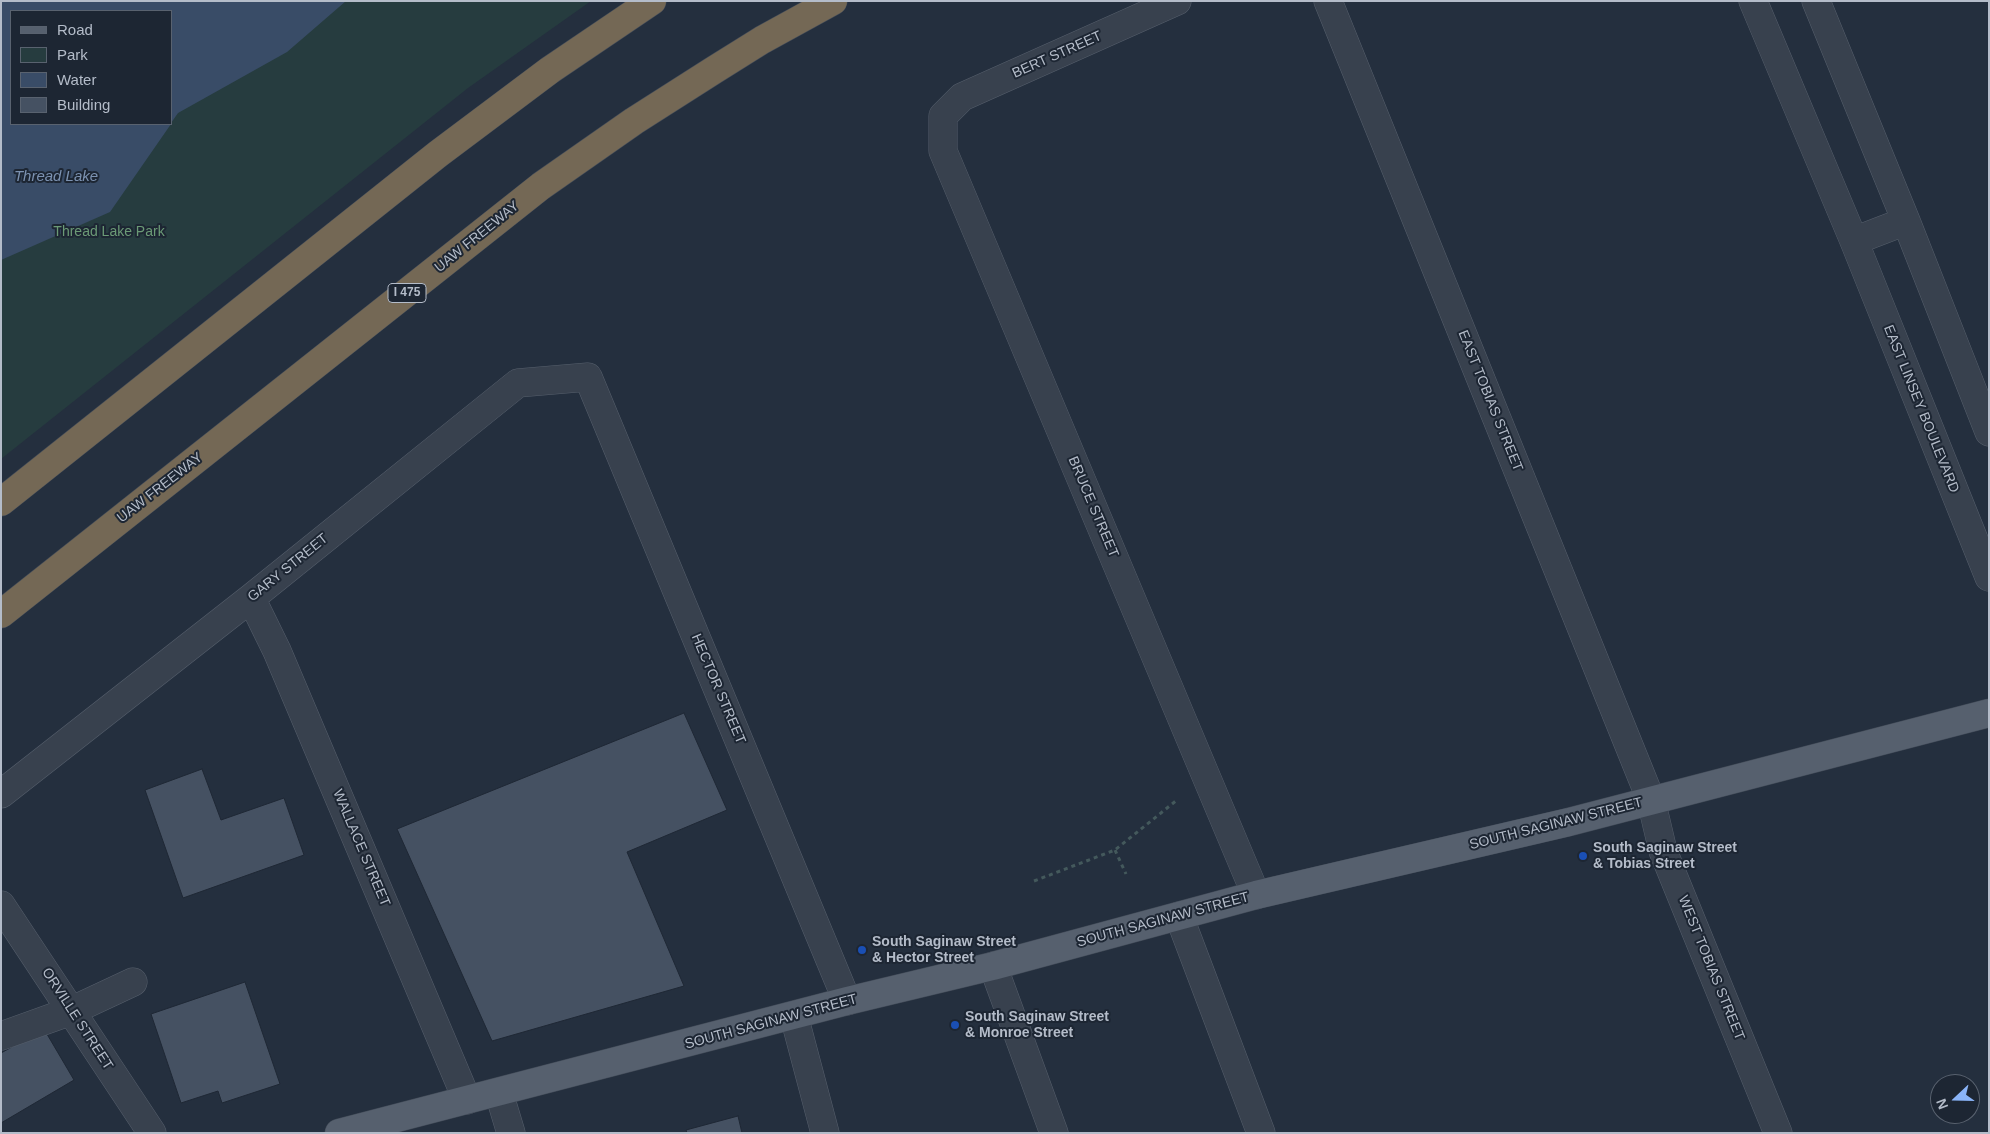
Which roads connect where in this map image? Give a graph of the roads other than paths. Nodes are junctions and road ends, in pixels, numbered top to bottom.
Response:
1 (652, 1) edge
2 (833, 1) edge
3 (1177, 1) edge
4 (1328, 1) edge
5 (1753, 1) edge
6 (1816, 1) edge
7 (943, 116) joint
8 (1906, 221) junction
9 (1854, 241) junction
10 (588, 377) joint
11 (1989, 432) edge
12 (1, 502) edge
13 (1989, 577) edge
14 (251, 598) junction
15 (1, 614) edge
16 (1989, 713) edge
17 (1, 794) edge
18 (1651, 800) junction
19 (1256, 895) junction
20 (1, 905) edge
21 (1179, 916) junction
22 (993, 966) junction
23 (133, 982) dead end
24 (847, 1001) junction
25 (72, 1011) junction
26 (794, 1016) junction
27 (1, 1036) edge
28 (499, 1092) junction
29 (467, 1100) junction
30 (152, 1133) edge
31 (339, 1133) edge
32 (511, 1133) edge
33 (825, 1133) edge
34 (1054, 1133) edge
35 (1261, 1133) edge
36 (1778, 1133) edge

1 - 12 highway
2 - 15 highway, UAW FREEWAY / I 475
3 - 7 street, BERT STREET
4 - 18 street, EAST TOBIAS STREET
5 - 9 street, EAST LINSEY BOULEVARD
6 - 8 street
7 - 19 street, BRUCE STREET
8 - 9 street
8 - 11 street
9 - 13 street, EAST LINSEY BOULEVARD
10 - 14 street, GARY STREET
10 - 24 street, HECTOR STREET
14 - 17 street, GARY STREET
14 - 29 street, WALLACE STREET
16 - 18 main road, SOUTH SAGINAW STREET
18 - 19 main road, SOUTH SAGINAW STREET
18 - 36 street, WEST TOBIAS STREET
19 - 21 main road, SOUTH SAGINAW STREET
20 - 25 street, ORVILLE STREET
21 - 22 main road, SOUTH SAGINAW STREET
21 - 35 street
22 - 24 main road, SOUTH SAGINAW STREET
22 - 34 street
23 - 25 street
24 - 26 main road, SOUTH SAGINAW STREET
25 - 27 street
25 - 30 street, ORVILLE STREET
26 - 28 main road, SOUTH SAGINAW STREET
26 - 33 street
28 - 29 main road, SOUTH SAGINAW STREET
28 - 32 street
29 - 31 main road, SOUTH SAGINAW STREET

